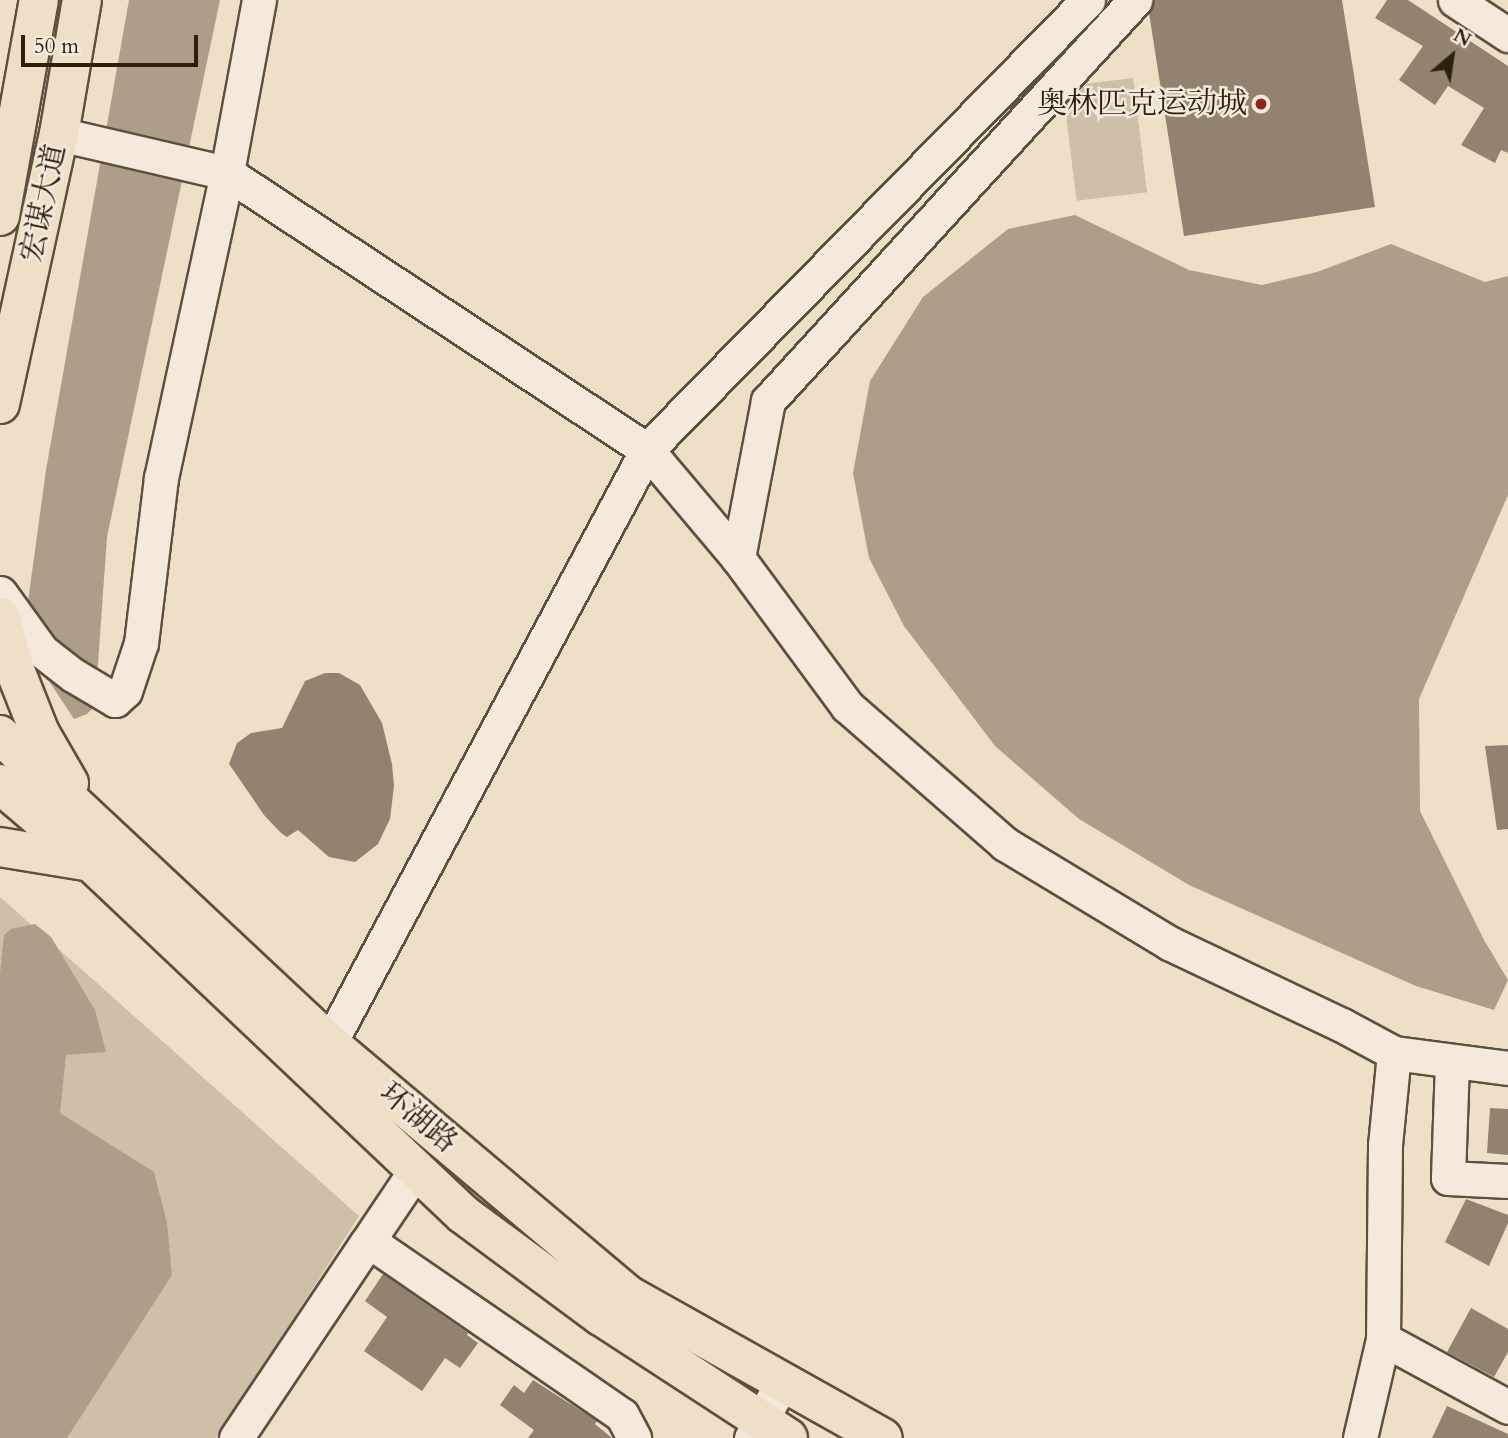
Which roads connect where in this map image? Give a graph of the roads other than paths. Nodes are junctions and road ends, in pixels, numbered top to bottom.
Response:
1 (39, 0) edge
2 (82, 0) edge
3 (259, 0) edge
4 (1088, 0) edge
5 (1135, 0) edge
6 (1455, 0) edge
7 (1508, 35) edge
8 (60, 134) junction
9 (227, 173) junction
10 (0, 216) edge
11 (0, 404) edge
12 (647, 450) junction
13 (738, 558) junction
14 (0, 593) edge
15 (0, 617) edge
16 (0, 735) edge
17 (0, 784) edge
18 (92, 821) junction
19 (0, 848) edge
20 (91, 862) junction
21 (1394, 1053) junction
22 (322, 1058) junction
23 (1452, 1062) junction
24 (1508, 1068) edge
25 (415, 1171) junction
26 (1508, 1181) edge
27 (366, 1244) junction
28 (1383, 1339) junction
29 (783, 1381) junction
30 (1508, 1407) edge
31 (767, 1433) edge
32 (236, 1438) edge
33 (634, 1438) edge
34 (883, 1438) edge
35 (1360, 1438) edge

1 - 10 main road, 宏谋大道
2 - 8 main road, 宏谋大道
3 - 9 street
4 - 12 street
5 - 13 street
6 - 7 street
8 - 9 street
8 - 11 main road, 宏谋大道
9 - 12 street
9 - 14 street
12 - 13 street
12 - 22 street
13 - 21 street
15 - 18 main road
16 - 18 main road, 环湖路
17 - 20 main road, 环湖路
18 - 22 main road, 环湖路
19 - 20 main road
20 - 22 main road, 环湖路
21 - 23 street
21 - 28 street
22 - 25 main road, 环湖路
22 - 29 main road, 环湖路
23 - 24 street
23 - 26 street
25 - 27 street
25 - 31 main road, 环湖路
27 - 32 street
27 - 33 street
28 - 30 street
28 - 35 street
29 - 31 street
29 - 34 main road, 环湖路

